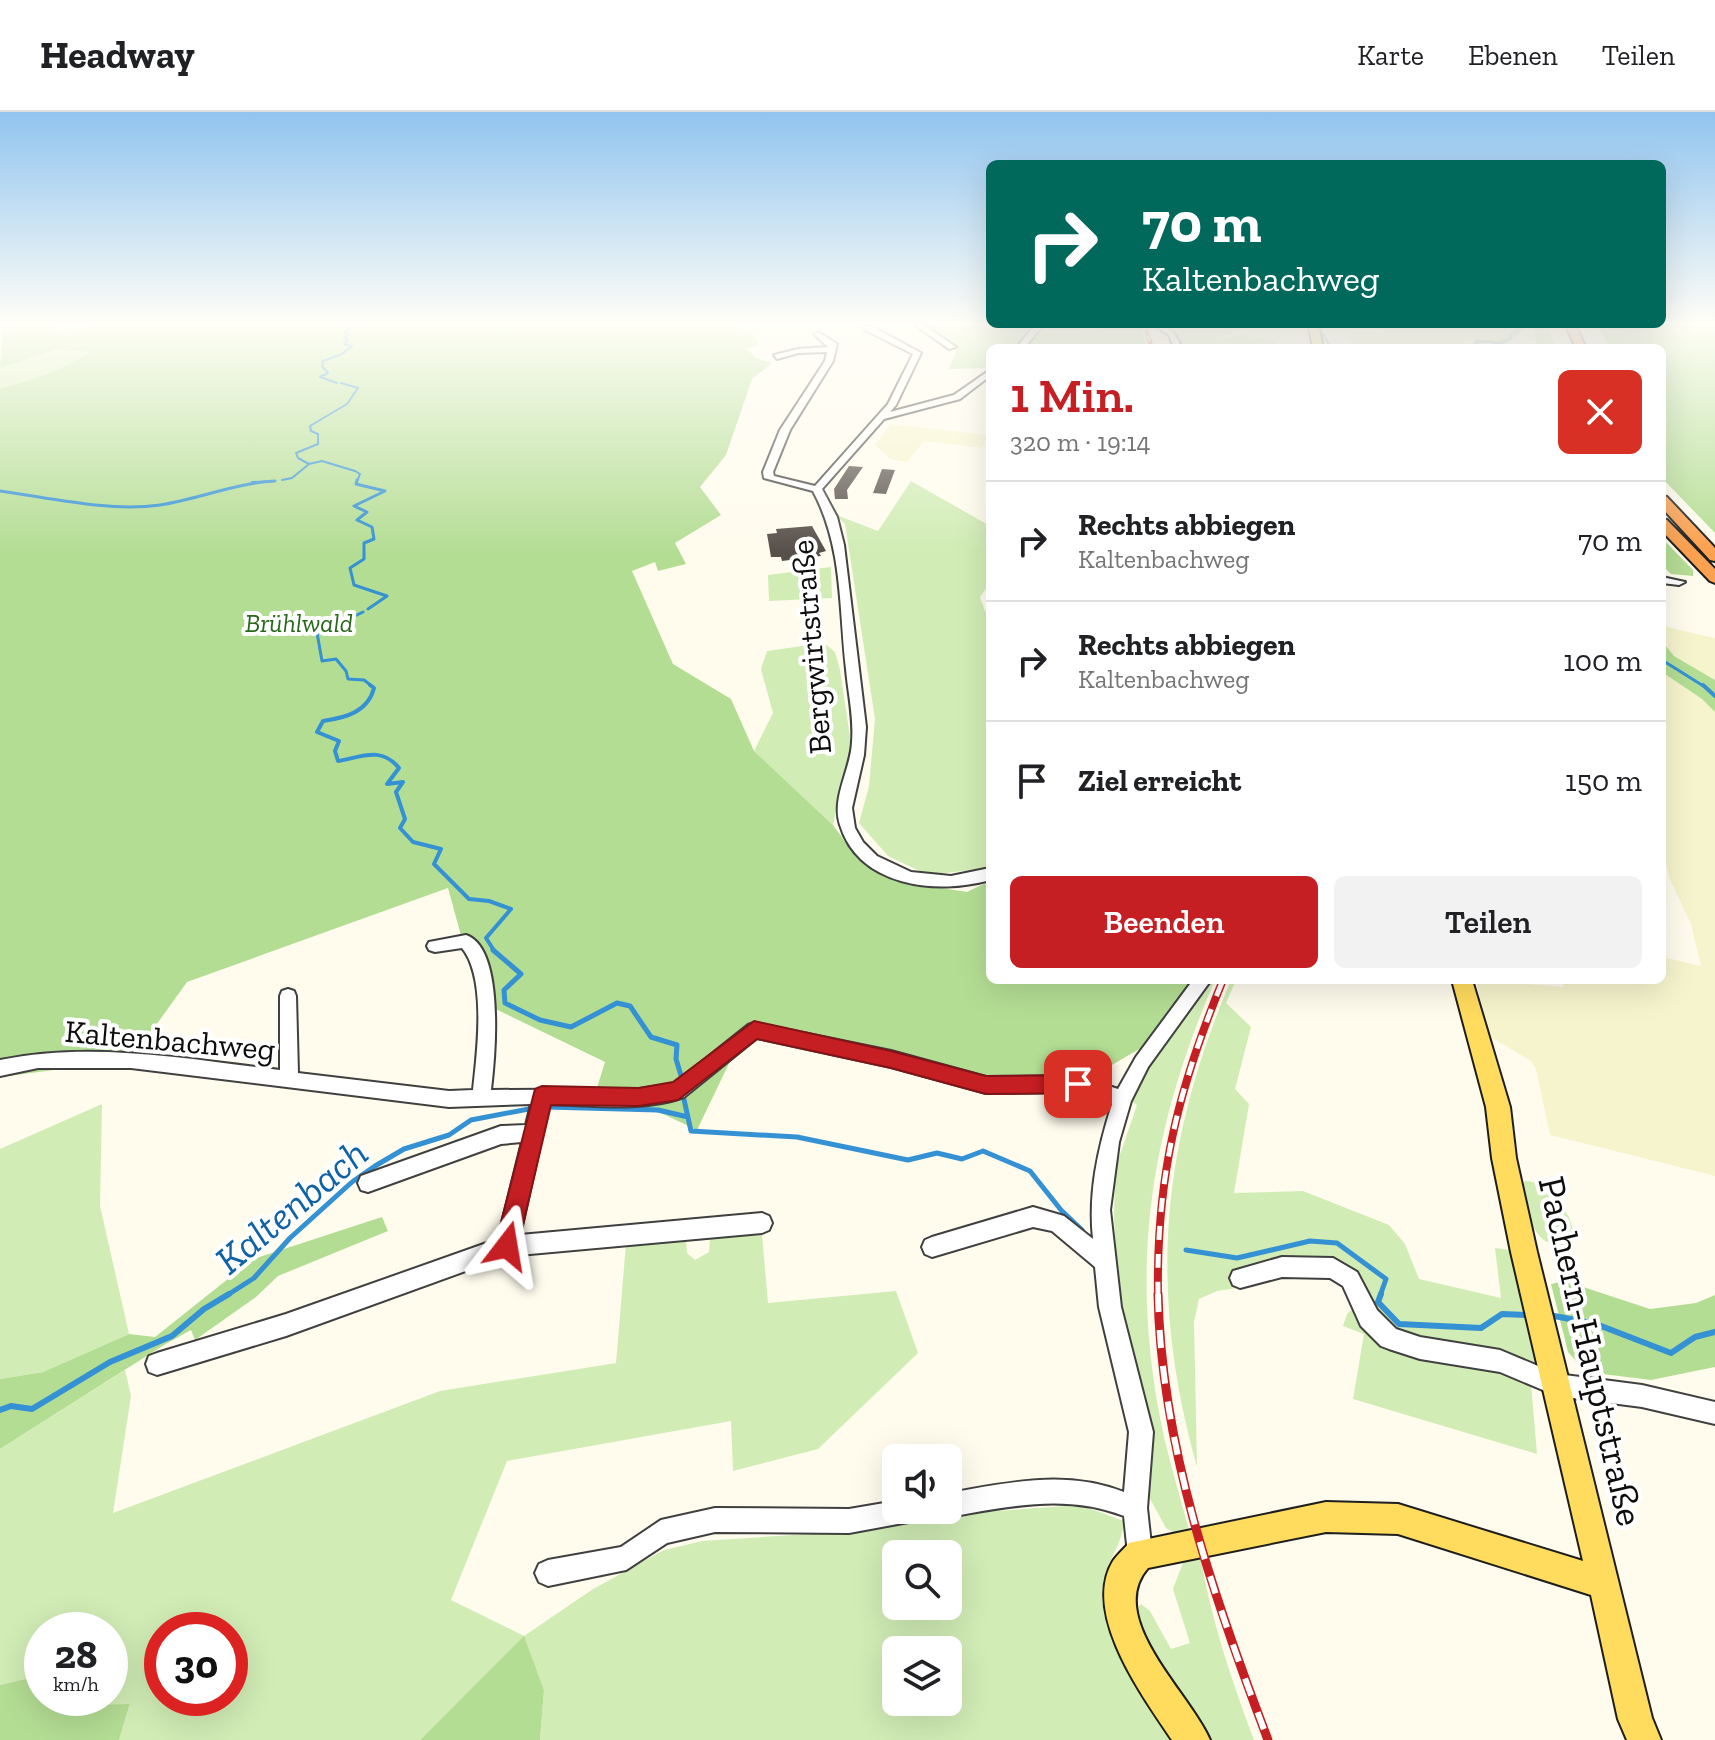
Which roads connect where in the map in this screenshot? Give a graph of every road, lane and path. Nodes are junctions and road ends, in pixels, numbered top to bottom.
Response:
1 (804, 400) edge
2 (894, 400) edge
3 (946, 400) edge
4 (883, 417) junction
5 (817, 489) junction
6 (1666, 506) edge
7 (1666, 527) edge
8 (1712, 569) edge
9 (1666, 580) edge
10 (1679, 582) dead end
11 (986, 875) edge
12 (435, 946) dead end
13 (1200, 984) edge
14 (1463, 984) edge
15 (288, 996) dead end
16 (0, 1068) edge
17 (289, 1079) junction
18 (542, 1096) junction
19 (481, 1098) junction
20 (1122, 1100) junction
21 (534, 1133) junction
22 (368, 1183) dead end
23 (762, 1223) dead end
24 (507, 1246) junction
25 (932, 1247) dead end
26 (1103, 1260) junction
27 (1240, 1278) dead end
28 (157, 1364) dead end
29 (1557, 1385) junction
30 (1715, 1413) edge
31 (962, 1503) edge
32 (1135, 1508) junction
33 (882, 1516) edge
34 (1140, 1554) junction
35 (548, 1573) dead end
36 (1604, 1583) junction
37 (1193, 1740) edge
38 (1644, 1740) edge

1 - 5 street
2 - 4 street
3 - 4 street
4 - 5 street
5 - 11 street, Bergwirtstraße
6 - 8 highway
7 - 8 highway
9 - 10 street
12 - 19 street
13 - 20 street
14 - 29 main road, Pachern-Hauptstraße
15 - 17 street, Kaltenbachweg
16 - 17 street, Kaltenbachweg
17 - 19 street, Kaltenbachweg
18 - 19 street, Kaltenbachweg
18 - 20 street, Kaltenbachweg
18 - 21 street
20 - 26 street
21 - 22 street
21 - 24 street
23 - 24 street
24 - 28 street
25 - 26 street
26 - 32 street
27 - 29 street
29 - 30 street
29 - 36 main road, Pachern-Hauptstraße
31 - 32 street
32 - 34 street
33 - 35 street
34 - 36 main road
34 - 37 main road
36 - 38 main road, Pachern-Hauptstraße

